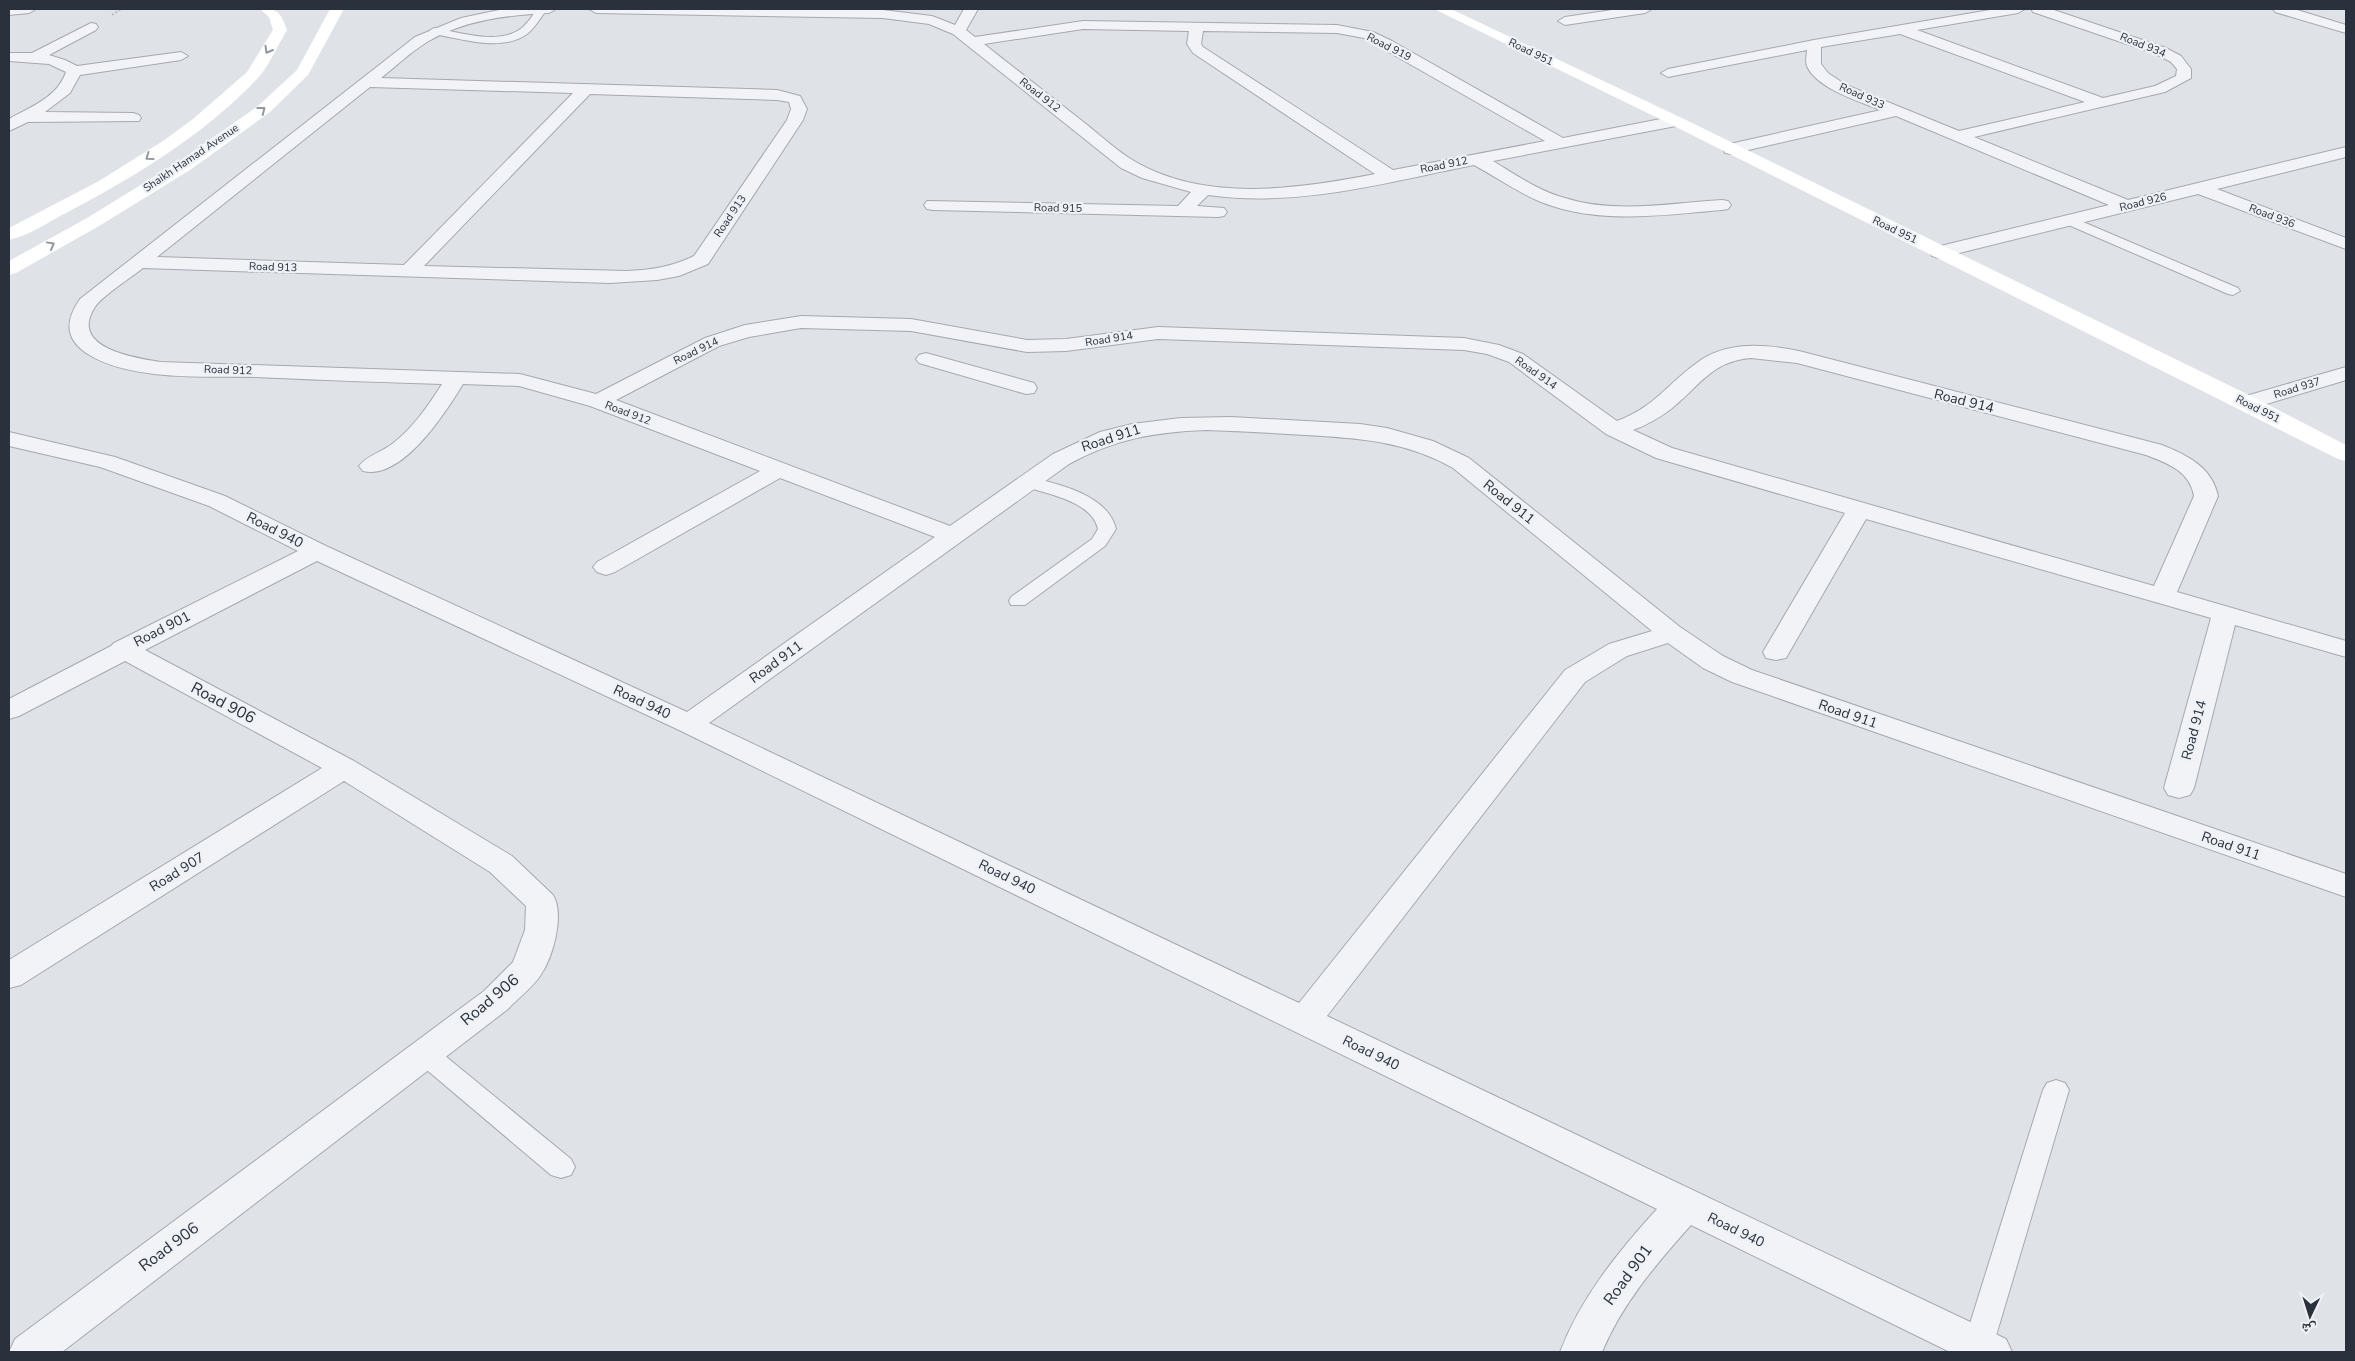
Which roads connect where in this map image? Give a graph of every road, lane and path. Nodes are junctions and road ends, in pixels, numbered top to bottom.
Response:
1 (29, 9) edge
2 (267, 9) edge
3 (337, 9) edge
4 (542, 9) edge
5 (549, 9) edge
6 (596, 9) edge
7 (971, 9) edge
8 (1442, 9) edge
9 (1645, 9) edge
10 (2018, 9) edge
11 (2038, 9) edge
12 (2280, 9) edge
13 (510, 10) edge
14 (688, 10) edge
15 (9, 11) edge
16 (856, 11) edge
17 (1565, 21) dead end
18 (1198, 26) junction
19 (91, 27) dead end
20 (1901, 29) junction
21 (2346, 29) edge
22 (434, 31) junction
23 (958, 31) junction
24 (972, 42) junction
25 (1814, 44) junction
26 (182, 56) dead end
27 (9, 57) edge
28 (34, 58) junction
29 (74, 71) junction
30 (1668, 73) dead end
31 (367, 82) junction
32 (585, 90) junction
33 (2103, 103) junction
34 (1898, 112) junction
35 (23, 116) junction
36 (133, 118) dead end
37 (1676, 122) junction
38 (9, 126) edge
39 (1957, 136) junction
40 (1560, 142) junction
41 (1732, 149) junction
42 (2346, 152) edge
43 (1476, 159) junction
44 (1390, 176) junction
45 (2199, 188) junction
46 (1204, 189) junction
47 (933, 205) dead end
48 (1722, 206) dead end
49 (2127, 206) junction
50 (1183, 211) junction
51 (1218, 212) dead end
52 (2069, 220) junction
53 (9, 235) edge
54 (2346, 244) edge
55 (1939, 252) junction
56 (139, 262) junction
57 (9, 269) edge
58 (408, 272) junction
59 (2233, 291) dead end
60 (1027, 346) junction
61 (926, 359) dead end
62 (2346, 373) edge
63 (456, 378) junction
64 (1005, 382) junction
65 (1026, 388) dead end
66 (598, 401) junction
67 (2247, 403) junction
68 (1614, 429) junction
69 (9, 439) edge
70 (2346, 454) edge
71 (372, 466) dead end
72 (778, 470) junction
73 (1029, 482) junction
74 (1859, 510) junction
75 (952, 536) junction
76 (317, 551) junction
77 (606, 567) dead end
78 (2162, 596) junction
79 (1018, 602) dead end
80 (2224, 614) junction
81 (1671, 634) junction
82 (123, 649) junction
83 (2346, 649) edge
84 (1776, 652) dead end
85 (9, 710) edge
86 (689, 724) junction
87 (344, 768) junction
88 (2179, 788) dead end
89 (2346, 886) edge
90 (9, 976) edge
91 (1304, 1021) junction
92 (424, 1053) junction
93 (2056, 1090) dead end
94 (561, 1167) dead end
95 (1685, 1205) junction
96 (1947, 1343) edge
97 (1984, 1349) edge
98 (30, 1352) edge
99 (1581, 1352) edge

1 - 15 street
2 -> 53 street, Shaikh Hamad Avenue
57 -> 3 street, Shaikh Hamad Avenue
4 - 5 street, Road 912
4 - 13 street, Road 912
4 - 22 lane
6 - 14 street, Road 912
7 - 23 street
8 - 37 street, Road 951
9 - 17 street
10 - 20 street
11 - 33 street, Road 934
12 - 21 street
13 - 22 street, Road 912
14 - 16 street, Road 912
16 - 23 street, Road 912
18 - 24 street, Road 919
18 - 40 street, Road 919
18 - 44 street
19 - 28 street
20 - 25 street
20 - 33 street
22 - 31 street, Road 912
23 - 24 street, Road 912
24 - 46 street, Road 912
25 - 30 street
25 - 34 street, Road 933
26 - 29 street
27 - 28 street
28 - 29 street
29 - 35 street
31 - 32 street, Road 913
31 - 56 street, Road 912
32 - 58 street
32 - 58 street, Road 913
33 - 39 street, Road 934
34 - 39 street, Road 933
34 - 41 street
35 - 36 street
35 - 38 street
37 - 40 street, Road 912
37 - 41 street, Road 951
39 - 49 street, Road 933
40 - 43 street, Road 912
41 - 55 street, Road 951
42 - 45 street, Road 926
43 - 44 street, Road 912
43 - 48 street, Road 912
44 - 46 street, Road 912
45 - 49 street, Road 926
45 - 54 street, Road 936
46 - 50 street
47 - 50 street, Road 915
49 - 52 street, Road 926
50 - 51 street, Road 915
52 - 55 street, Road 926
52 - 59 lane
55 - 67 street, Road 951
56 - 58 street, Road 913
56 - 63 street, Road 912
60 - 64 street
60 - 66 street, Road 914
60 - 68 street, Road 914
61 - 64 street
62 - 67 street, Road 937
63 - 66 street, Road 912
63 - 71 street
64 - 65 street
66 - 72 street, Road 912
67 - 70 street, Road 951
68 - 74 street, Road 914
68 - 78 street, Road 914
69 - 76 street, Road 940
72 - 75 street, Road 912
72 - 77 street
73 - 75 street, Road 911
73 - 79 lane
73 - 81 street, Road 911
74 - 78 street, Road 914
74 - 84 street
75 - 86 street, Road 911
76 - 82 street, Road 901
76 - 86 street, Road 940
78 - 80 street, Road 914
80 - 83 street, Road 914
80 - 88 street, Road 914
81 - 89 street, Road 911
81 - 91 street
82 - 85 street, Road 901
82 - 87 street, Road 906
86 - 91 street, Road 940
87 - 90 street, Road 907
87 - 92 street, Road 906
91 - 95 street, Road 940
92 - 94 lane
92 - 98 street, Road 906
93 - 97 lane
95 - 96 street, Road 940
95 - 99 street, Road 901
96 - 97 street, Road 940

